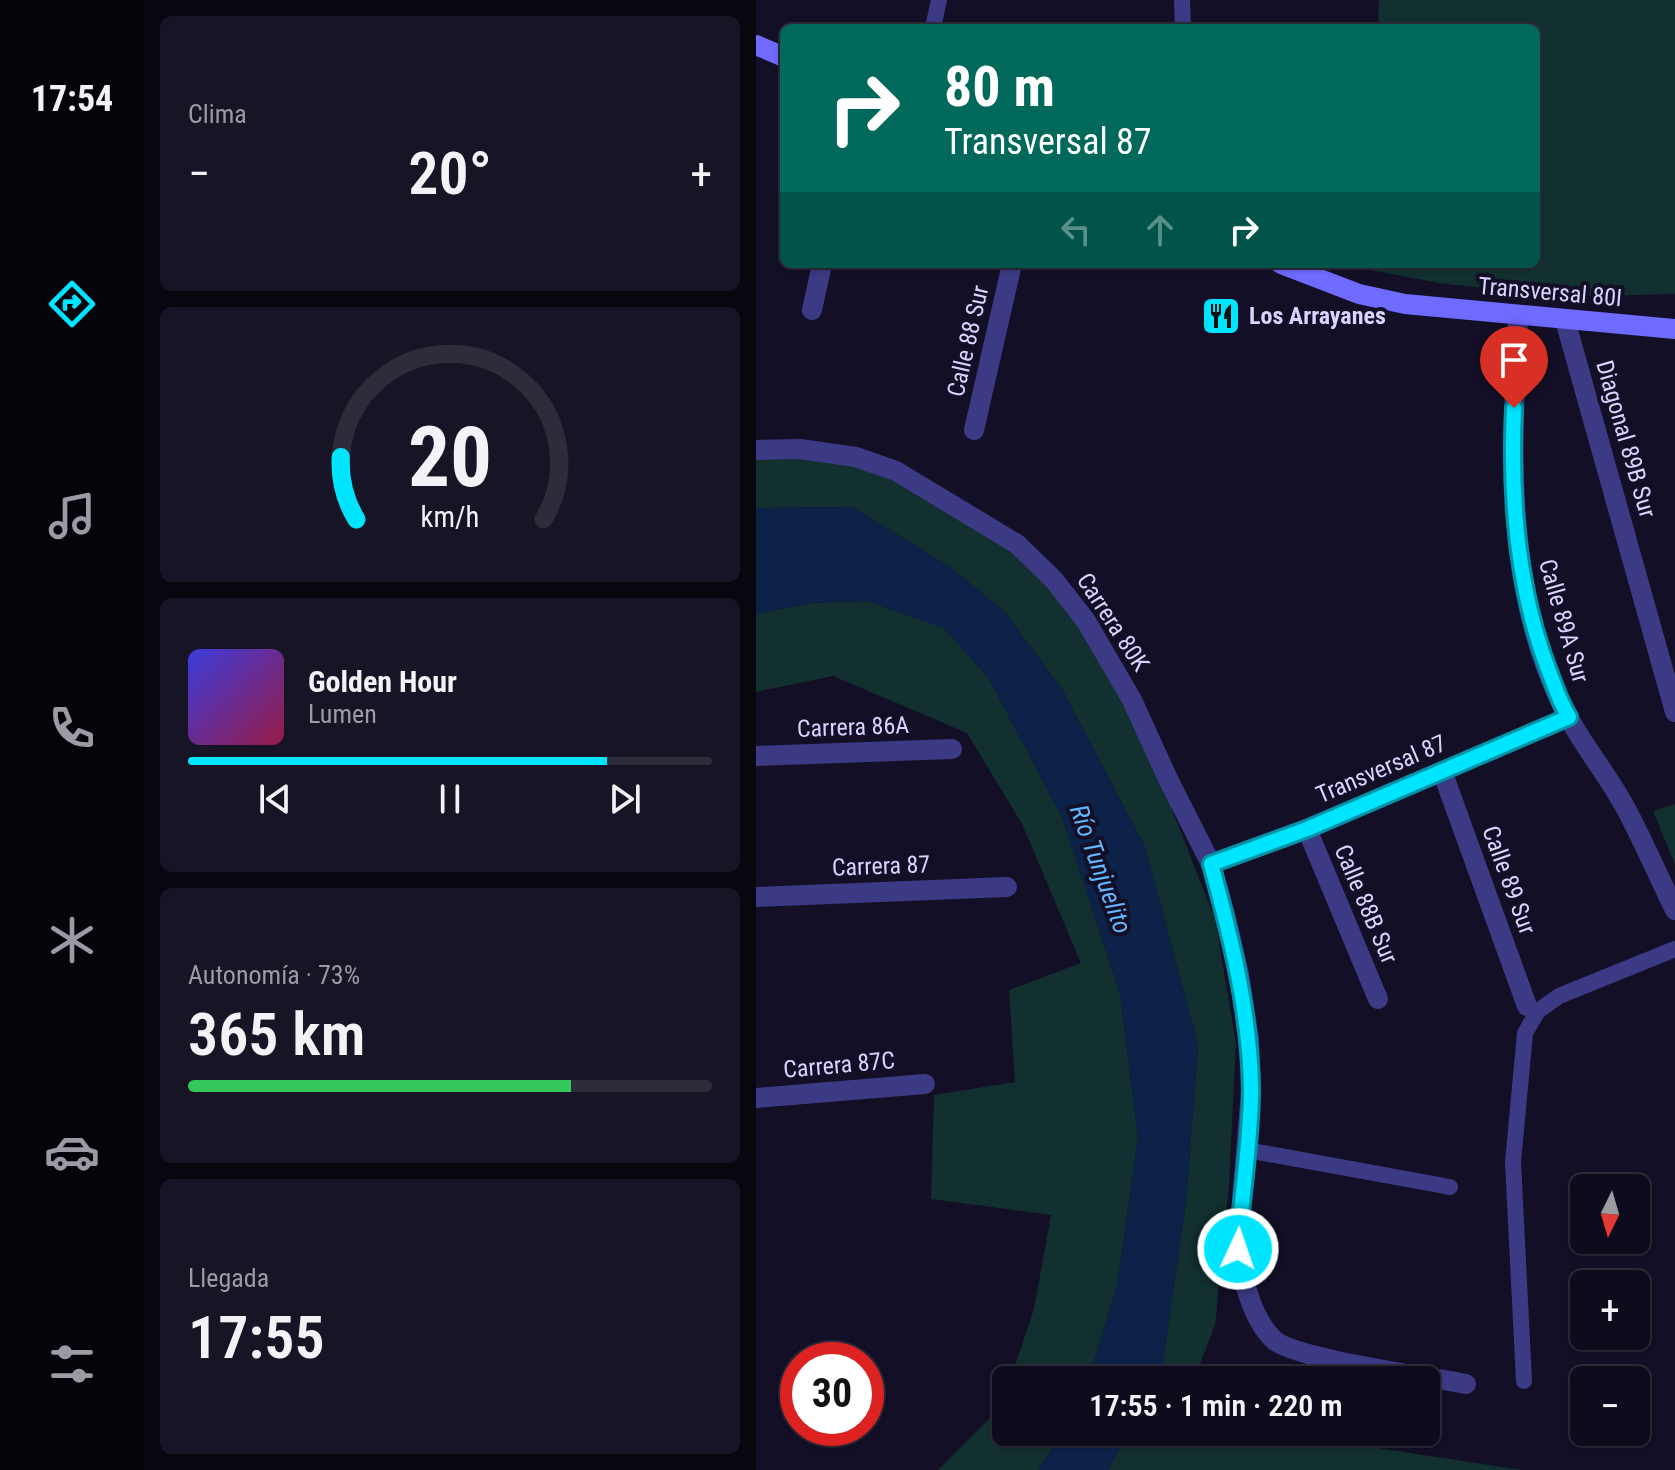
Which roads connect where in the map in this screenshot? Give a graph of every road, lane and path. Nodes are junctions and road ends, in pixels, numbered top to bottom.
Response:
1 (938, 0) edge
2 (1182, 0) edge
3 (934, 24) edge
4 (1183, 24) edge
5 (756, 45) edge
6 (780, 55) edge
7 (821, 268) edge
8 (1011, 268) edge
9 (1291, 268) edge
10 (812, 310) dead end
11 (1518, 315) junction
12 (1565, 320) junction
13 (1675, 329) edge
14 (974, 430) dead end
15 (756, 450) edge
16 (1674, 704) edge
17 (1569, 717) junction
18 (952, 749) dead end
19 (756, 756) edge
20 (1442, 771) junction
21 (1307, 829) junction
22 (1211, 864) junction
23 (1007, 887) dead end
24 (756, 897) edge
25 (1675, 910) edge
26 (1675, 949) edge
27 (1378, 999) dead end
28 (1527, 1006) dead end
29 (925, 1084) dead end
30 (756, 1098) edge
31 (1247, 1150) junction
32 (1450, 1187) dead end
33 (1524, 1381) dead end
34 (1466, 1384) dead end

1 - 3 lane
2 - 4 lane
5 - 6 main road
7 - 10 street
8 - 14 street, Calle 88 Sur
9 - 11 main road, Transversal 80I
11 - 12 main road, Transversal 80I
11 - 17 street, Calle 89A Sur
12 - 13 main road, Transversal 80I
12 - 16 street, Diagonal 89B Sur
15 - 22 street, Carrera 80K
17 - 20 street, Transversal 87
17 - 25 street, Calle 89A Sur
18 - 19 street, Carrera 86A
20 - 21 street, Transversal 87
20 - 28 street, Calle 89 Sur
21 - 22 street, Transversal 87
21 - 27 street, Calle 88B Sur
22 - 31 street, Carrera 80K
23 - 24 street, Carrera 87
26 - 33 lane
29 - 30 street, Carrera 87C
31 - 32 lane
31 - 34 street, Carrera 80K

